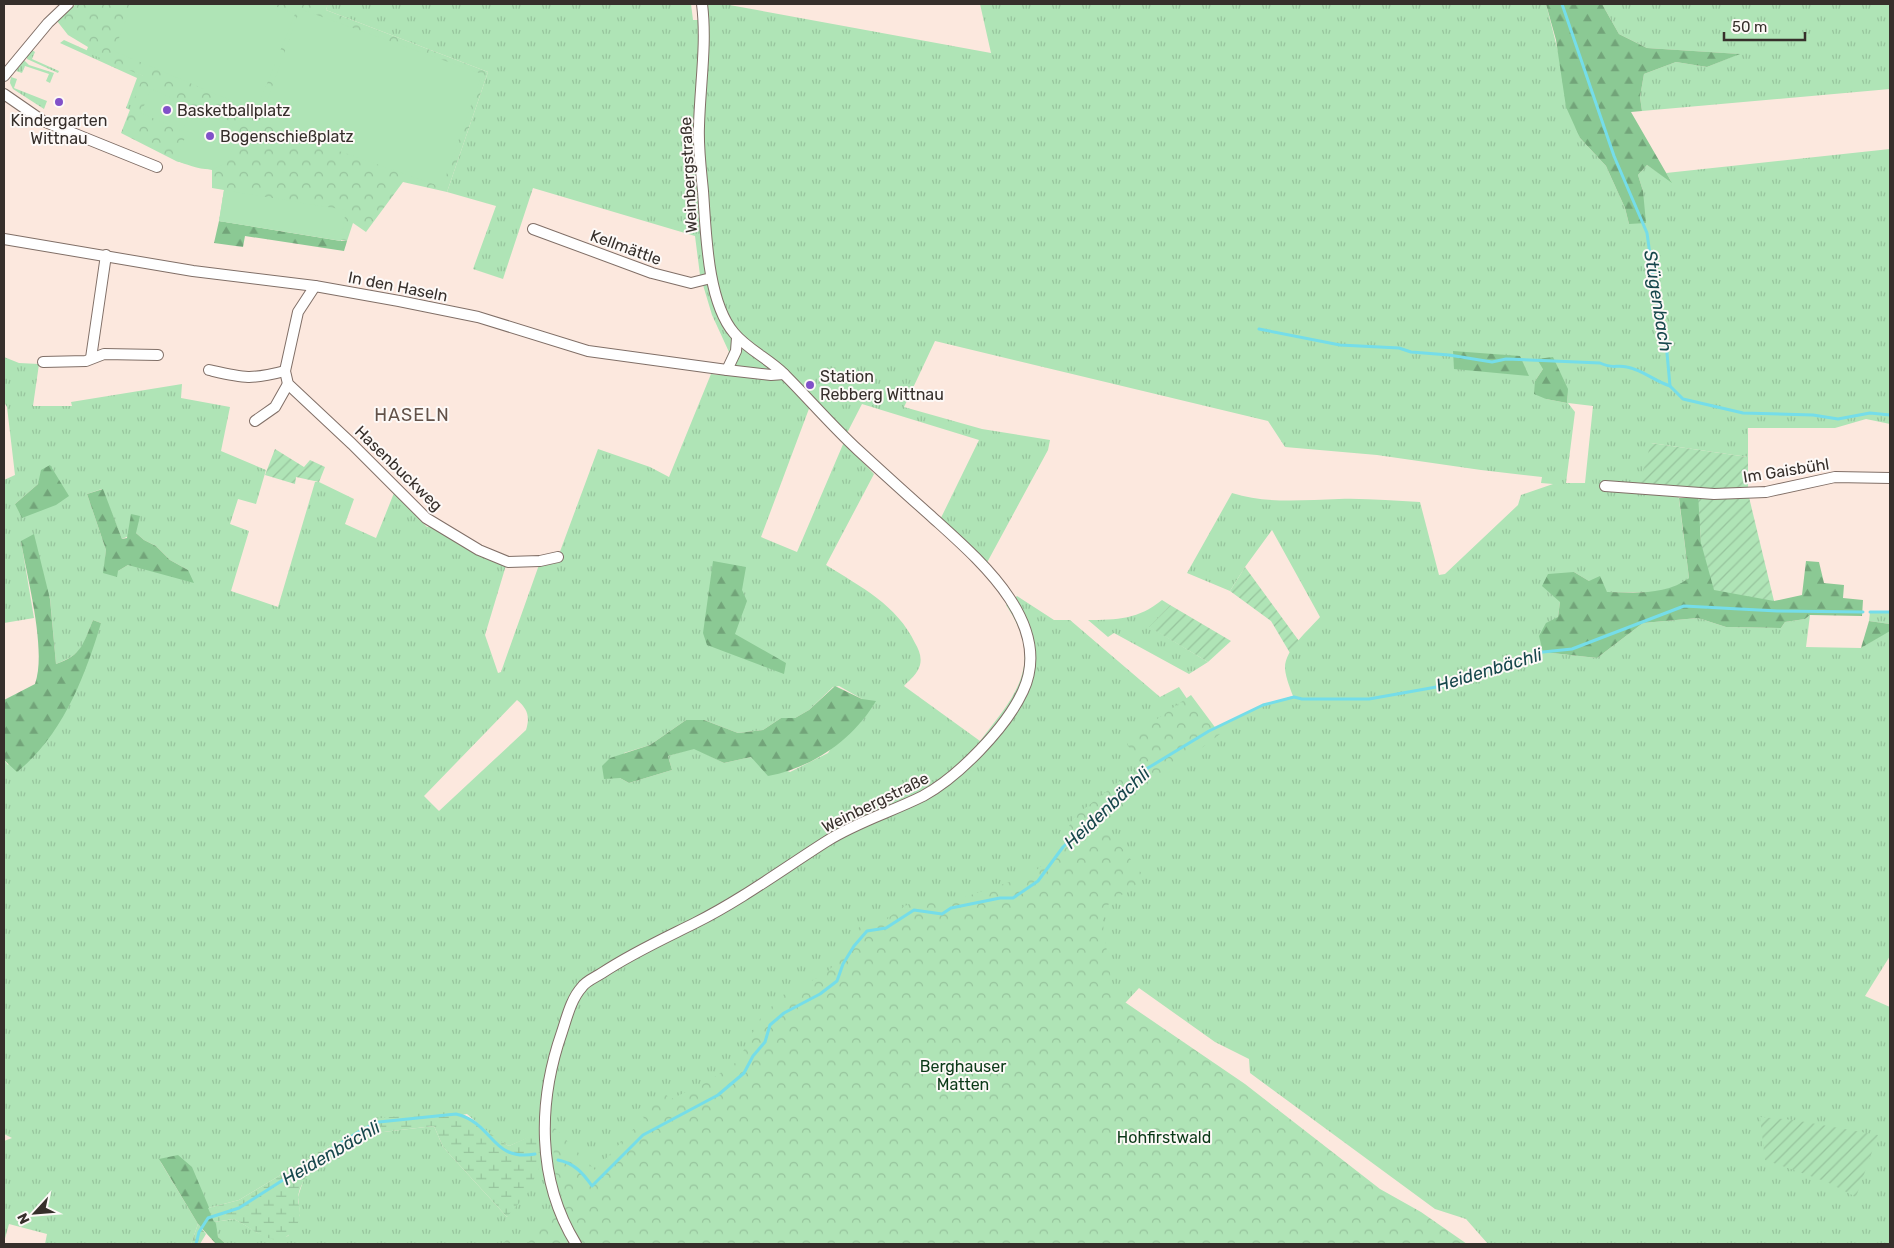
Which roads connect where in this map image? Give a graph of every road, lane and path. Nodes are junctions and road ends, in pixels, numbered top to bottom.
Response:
1 (68, 4) edge
2 (702, 4) edge
3 (4, 76) edge
4 (4, 94) edge
5 (157, 167) dead end
6 (533, 228) dead end
7 (4, 239) edge
8 (106, 255) junction
9 (711, 278) junction
10 (315, 286) junction
11 (738, 338) junction
12 (158, 355) dead end
13 (92, 358) junction
14 (43, 362) dead end
15 (209, 370) dead end
16 (727, 370) junction
17 (285, 371) junction
18 (784, 374) junction
19 (288, 384) junction
20 (255, 421) dead end
21 (1890, 478) edge
22 (1605, 486) dead end
23 (558, 557) dead end
24 (576, 1244) edge

1 - 3 street
2 - 9 street, Weinbergstraße
4 - 5 street
6 - 9 street, Kellmättle
7 - 8 street, In den Haseln
8 - 10 street, In den Haseln
8 - 13 street
9 - 11 street, Weinbergstraße
10 - 16 street, In den Haseln
10 - 17 street
11 - 16 street
11 - 18 street, Weinbergstraße
12 - 13 street
13 - 14 street
15 - 17 street
16 - 18 street, In den Haseln
17 - 19 street
18 - 24 street, Weinbergstraße
19 - 20 street
19 - 23 street, Hasenbuckweg
21 - 22 street, Im Gaisbühl

